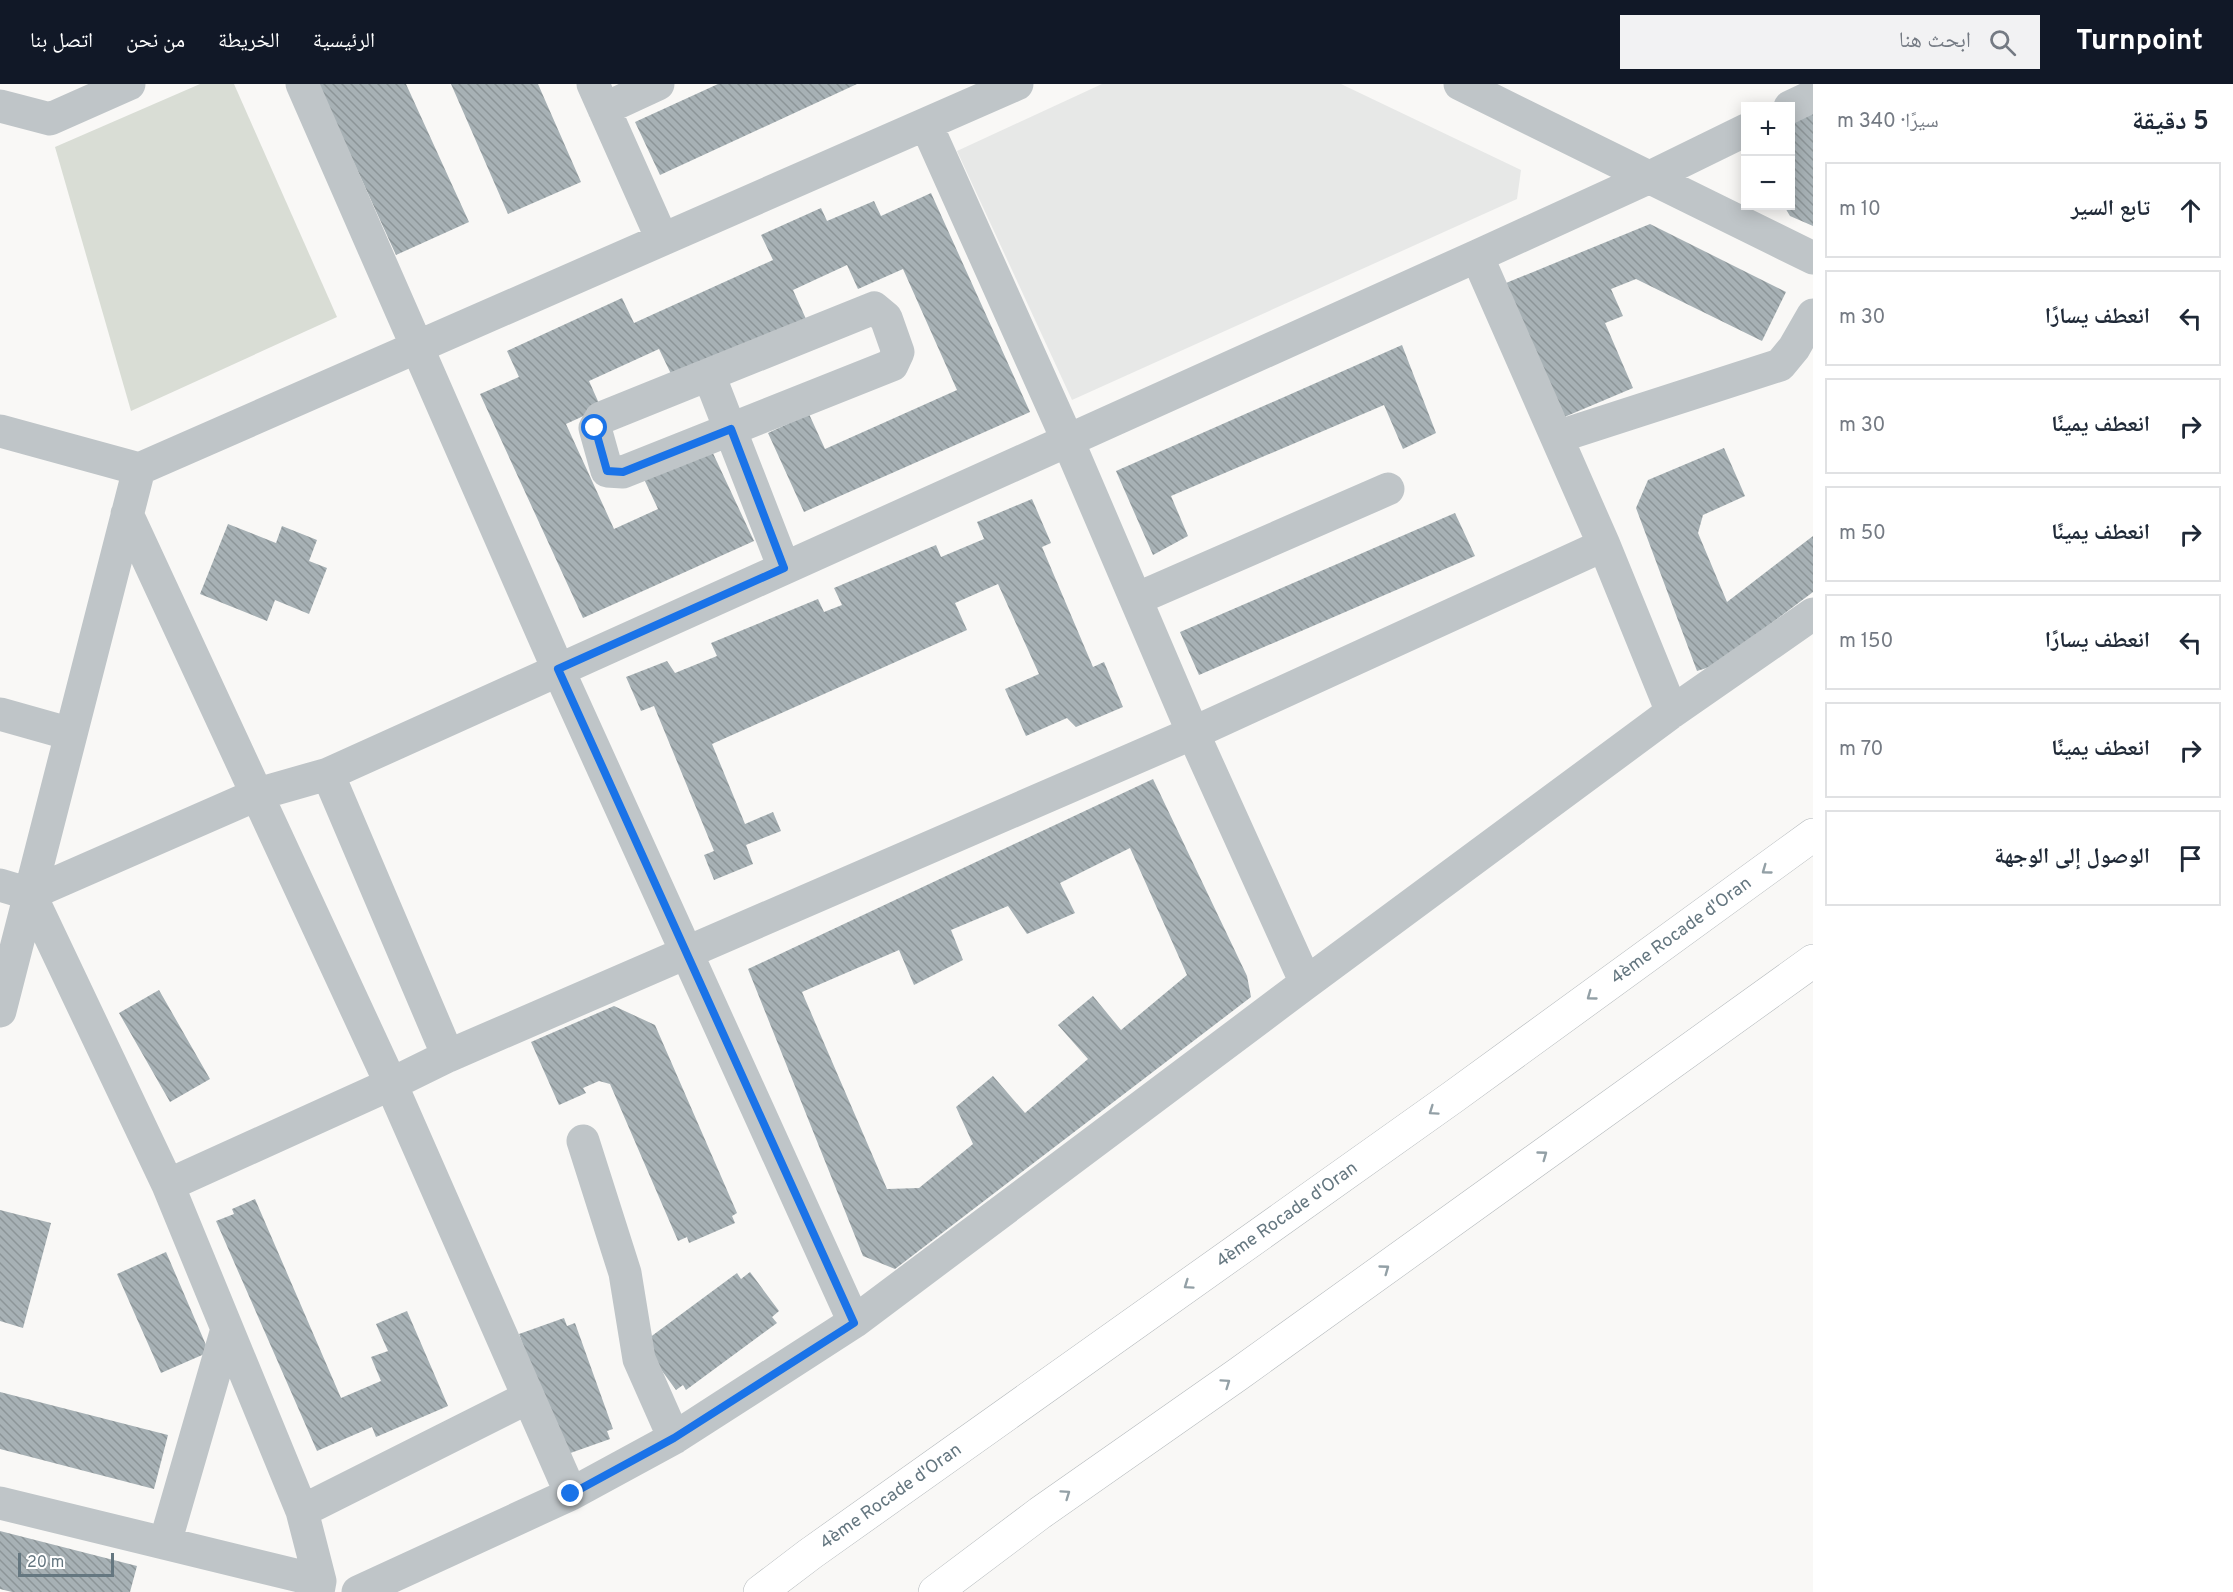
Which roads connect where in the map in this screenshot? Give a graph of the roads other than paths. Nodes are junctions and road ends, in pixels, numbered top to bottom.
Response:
1 (129, 84) edge
2 (302, 84) edge
3 (658, 84) edge
4 (1017, 84) edge
5 (1460, 84) edge
6 (599, 96) edge
7 (1813, 96) edge
8 (1795, 105) edge
9 (0, 106) edge
10 (926, 124) junction
11 (1741, 132) edge
12 (1650, 177) junction
13 (662, 239) junction
14 (1477, 256) junction
15 (1813, 258) edge
16 (1813, 315) edge
17 (417, 347) junction
18 (709, 375) junction
19 (731, 429) junction
20 (0, 431) edge
21 (1557, 437) junction
22 (1068, 441) junction
23 (139, 469) junction
24 (1388, 489) dead end
25 (127, 514) junction
26 (1604, 545) junction
27 (784, 568) junction
28 (1136, 599) junction
29 (1813, 614) edge
30 (558, 669) junction
31 (1672, 712) junction
32 (0, 714) edge
33 (1193, 733) junction
34 (71, 734) junction
35 (328, 774) junction
36 (258, 794) junction
37 (1813, 835) edge
38 (15, 889) edge
39 (686, 953) junction
40 (1813, 961) edge
41 (1306, 983) junction
42 (0, 1011) edge
43 (448, 1056) junction
44 (391, 1084) junction
45 (583, 1141) dead end
46 (168, 1185) junction
47 (854, 1323) junction
48 (227, 1329) junction
49 (527, 1398) junction
50 (674, 1438) junction
51 (571, 1494) junction
52 (0, 1503) edge
53 (302, 1511) junction
54 (1040, 1513) junction
55 (165, 1543) junction
56 (810, 1554) junction
57 (319, 1586) edge
58 (358, 1592) edge
59 (741, 1592) edge
60 (760, 1592) edge
61 (935, 1592) edge
62 (956, 1592) edge

1 - 9 street
2 - 17 street
3 - 6 street
4 - 10 street
5 - 12 street
6 - 13 street
7 - 8 street
10 - 13 street
10 - 22 street
11 - 12 street
12 - 14 street
12 - 15 street
13 - 17 street
14 - 21 street
14 - 22 street
16 - 21 street
17 - 23 street
17 - 30 street
18 - 19 street
18 - 19 street
18 - 19 street
19 - 27 street
20 - 23 street
21 - 26 street
22 - 27 street
22 - 28 street
23 - 25 street
24 - 28 street
25 - 34 street
25 - 36 street
26 - 31 street
26 - 33 street
27 - 30 street
28 - 33 street
29 - 31 street
30 - 35 street
30 - 39 street
31 - 41 street
32 - 34 street
33 - 39 street
33 - 41 street
34 - 38 street
35 - 36 street
35 - 43 street
36 - 38 street
36 - 44 street
37 -> 56 highway, 4ème Rocade d'Oran
38 - 42 street
38 - 46 street
39 - 43 street
39 - 47 street
54 -> 40 highway
41 - 47 street
43 - 44 street
44 - 46 street
44 - 49 street
45 - 50 street
46 - 48 street
47 - 50 street
48 - 53 street
48 - 55 street
49 - 51 street
49 - 53 street
50 - 51 street
51 - 58 street
52 - 55 street
53 - 57 street
54 - 61 highway
54 - 62 highway
55 - 57 street
56 - 59 highway
56 - 60 highway, 4ème Rocade d'Oran

